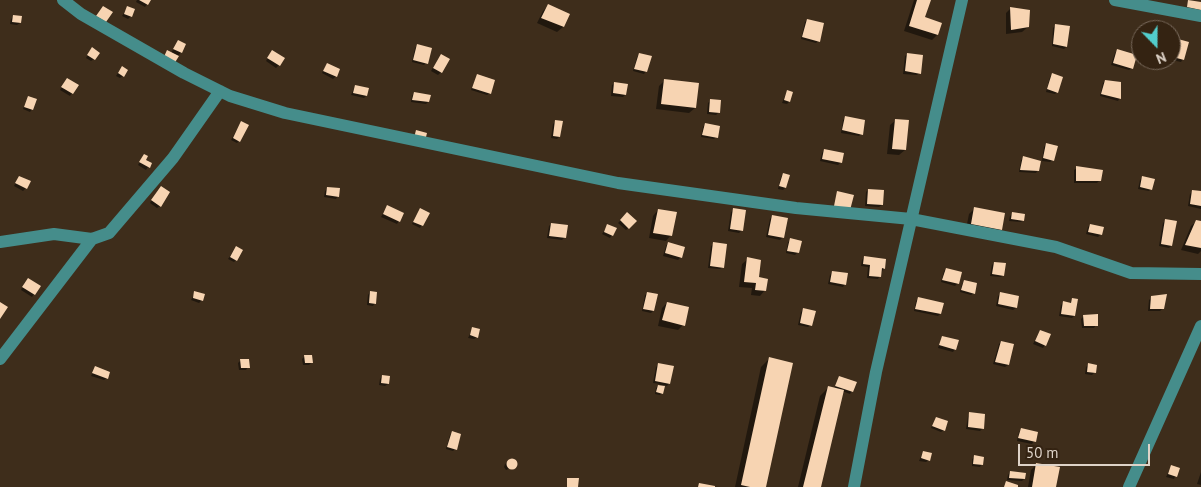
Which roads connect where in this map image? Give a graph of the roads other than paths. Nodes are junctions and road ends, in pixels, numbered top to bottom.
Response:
1 (63, 0) edge
2 (962, 0) edge
3 (1115, 0) edge
4 (1201, 16) edge
5 (220, 90) junction
6 (911, 219) junction
7 (92, 239) junction
8 (0, 242) edge
9 (1201, 274) edge
10 (1201, 326) edge
11 (0, 359) edge
12 (854, 487) edge
13 (1129, 487) edge

1 - 5 street
2 - 6 street
3 - 4 street
5 - 6 street
5 - 7 street
6 - 9 street
6 - 12 street
7 - 8 street
7 - 11 street
10 - 13 street

